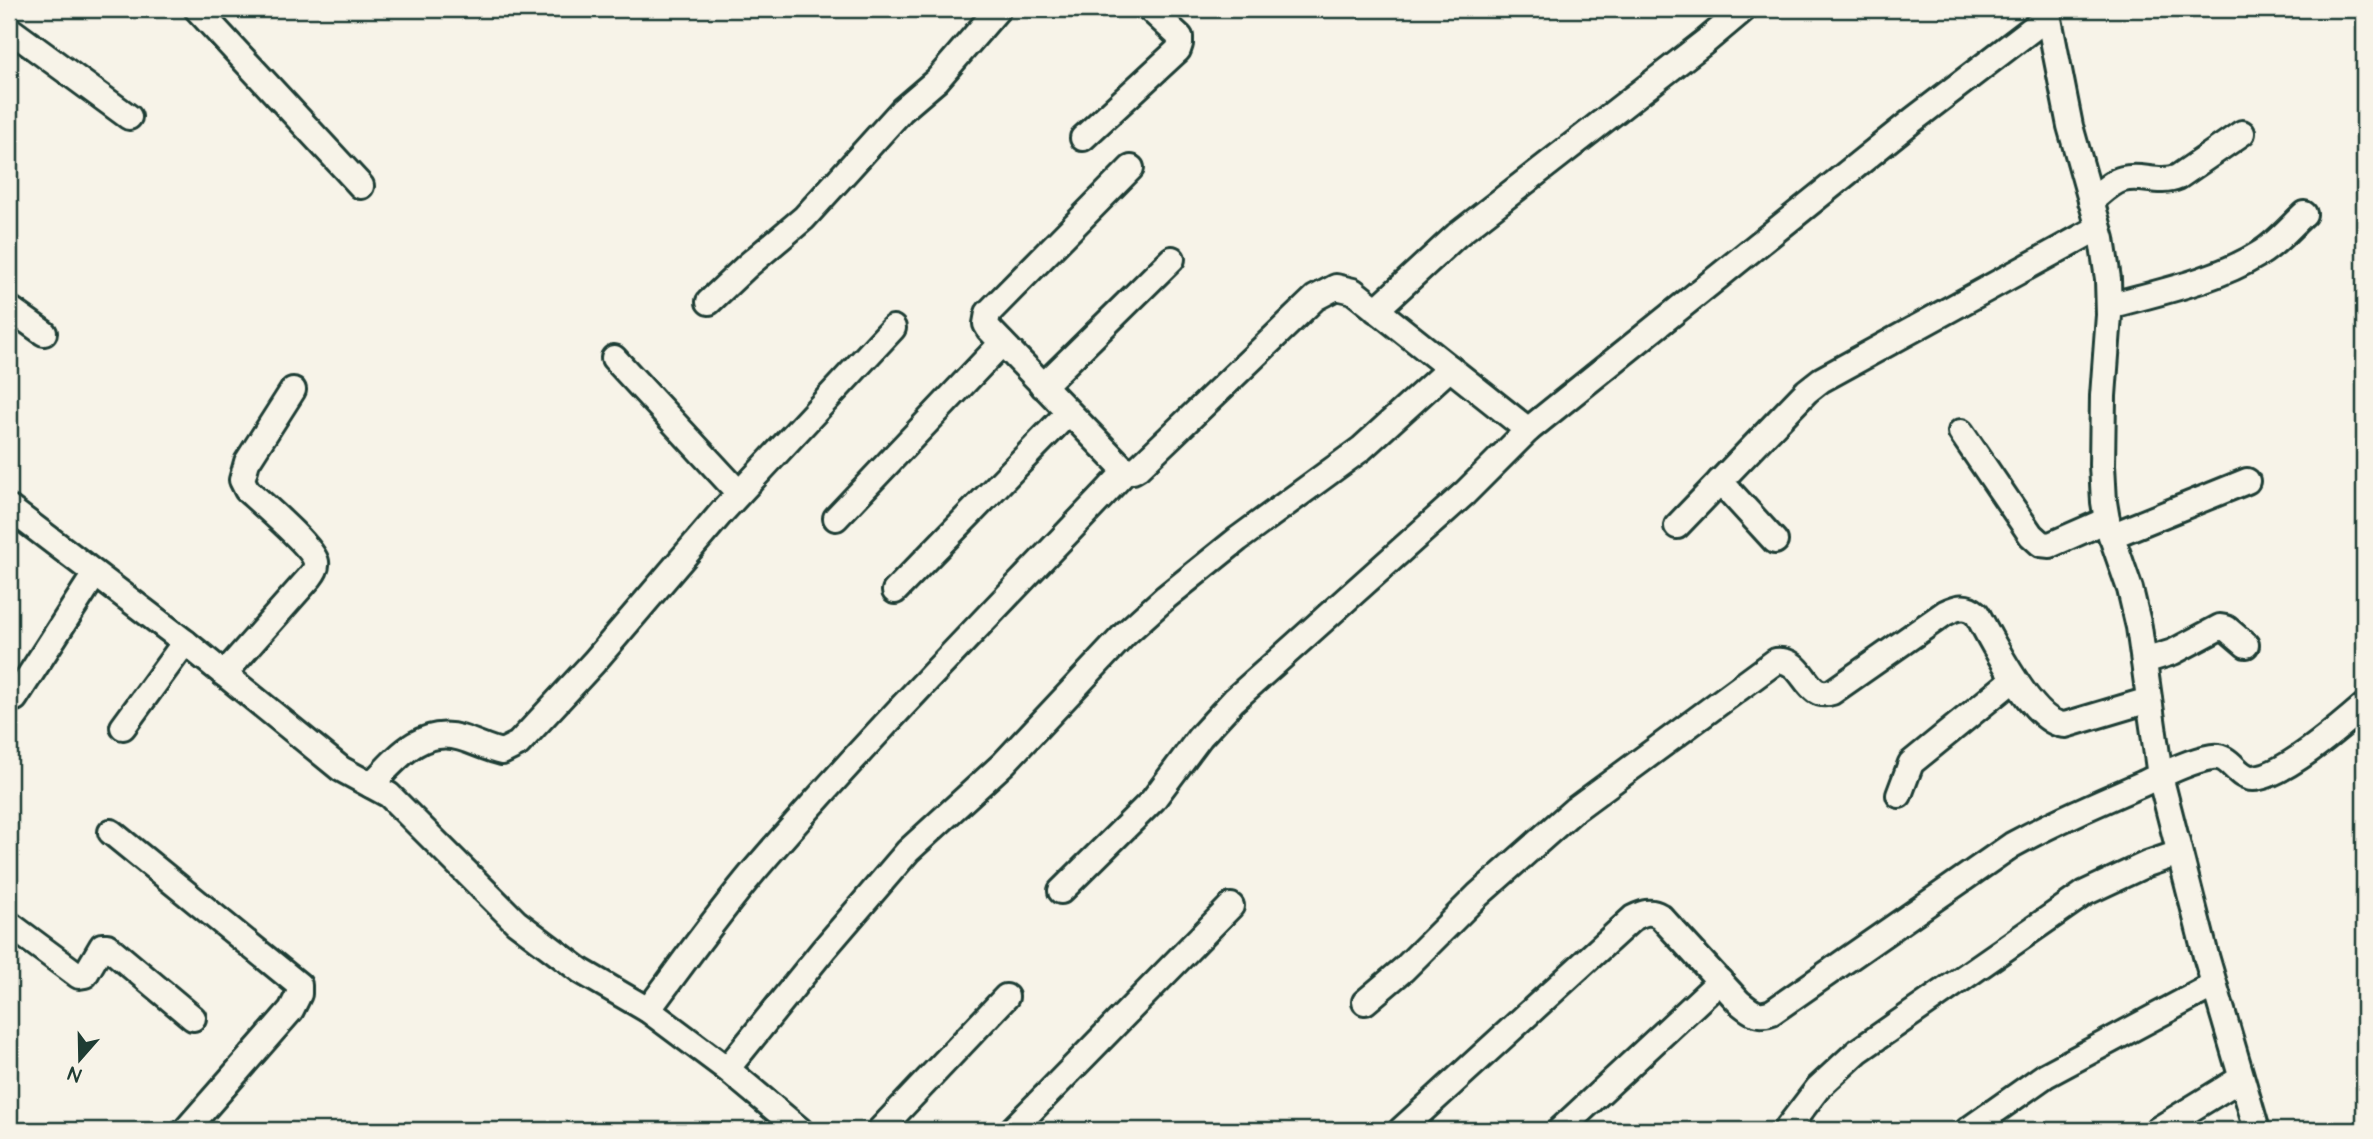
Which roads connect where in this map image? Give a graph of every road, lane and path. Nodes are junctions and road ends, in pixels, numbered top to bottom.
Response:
1 (197, 9) edge
2 (998, 9) edge
3 (1150, 9) edge
4 (1744, 9) edge
5 (2048, 13) edge
6 (9, 29) edge
7 (130, 117) dead end
8 (2242, 133) dead end
9 (1083, 138) dead end
10 (1131, 168) dead end
11 (361, 186) dead end
12 (2091, 201) junction
13 (2304, 214) dead end
14 (2098, 228) junction
15 (1172, 258) dead end
16 (709, 302) dead end
17 (2109, 306) junction
18 (9, 308) edge
19 (1376, 310) junction
20 (893, 328) dead end
21 (44, 333) dead end
22 (1002, 343) junction
23 (614, 358) dead end
24 (1450, 369) junction
25 (1043, 386) junction
26 (293, 390) dead end
27 (1068, 413) junction
28 (1528, 430) junction
29 (1961, 432) dead end
30 (1127, 470) junction
31 (1720, 481) junction
32 (2247, 481) dead end
33 (739, 494) junction
34 (9, 510) edge
35 (836, 518) dead end
36 (1678, 526) dead end
37 (2109, 528) junction
38 (1775, 541) dead end
39 (95, 574) junction
40 (895, 591) dead end
41 (185, 642) junction
42 (2246, 646) dead end
43 (2144, 661) junction
44 (224, 674) junction
45 (2014, 679) junction
46 (15, 698) dead end
47 (2149, 700) junction
48 (2364, 706) edge
49 (123, 727) dead end
50 (2160, 776) junction
51 (371, 785) junction
52 (1899, 795) dead end
53 (111, 832) dead end
54 (2179, 853) junction
55 (1061, 891) dead end
56 (1231, 906) dead end
57 (9, 924) edge
58 (1720, 981) junction
59 (2214, 985) junction
60 (1006, 998) dead end
61 (1364, 1002) dead end
62 (648, 1010) junction
63 (193, 1018) dead end
64 (727, 1069) junction
65 (2240, 1079) junction
66 (186, 1130) edge
67 (800, 1130) edge
68 (880, 1130) edge
69 (1012, 1130) edge
70 (1401, 1130) edge
71 (1560, 1130) edge
72 (1786, 1130) edge
73 (1968, 1130) edge
74 (2157, 1130) edge
75 (2257, 1130) edge

1 - 11 street
2 - 16 street
3 - 9 street
4 - 19 street
5 - 12 street
5 - 28 street
6 - 7 street
8 - 12 street
10 - 22 street
12 - 14 street
13 - 17 street
14 - 17 street
14 - 31 street
15 - 25 street
17 - 37 street
18 - 21 street
19 - 24 street
19 - 30 street
20 - 33 street
22 - 25 street
22 - 35 street
23 - 33 street
24 - 28 street
24 - 64 street
25 - 27 street
26 - 44 street
27 - 30 street
27 - 40 street
28 - 55 street
29 - 37 street
30 - 62 street
31 - 36 street
31 - 38 street
32 - 37 street
33 - 51 street
34 - 39 street
37 - 43 street
39 - 41 street
39 - 46 street
41 - 44 street
41 - 49 street
42 - 43 street
43 - 47 street
44 - 51 street
45 - 47 street
45 - 52 street
45 - 61 street
47 - 50 street
48 - 50 street
50 - 54 street
50 - 58 street
51 - 62 street
53 - 66 street
54 - 59 street
54 - 72 street
56 - 69 street
57 - 63 street
58 - 70 street
58 - 71 street
59 - 65 street
59 - 73 street
60 - 68 street
62 - 64 street
64 - 67 street
65 - 74 street
65 - 75 street

